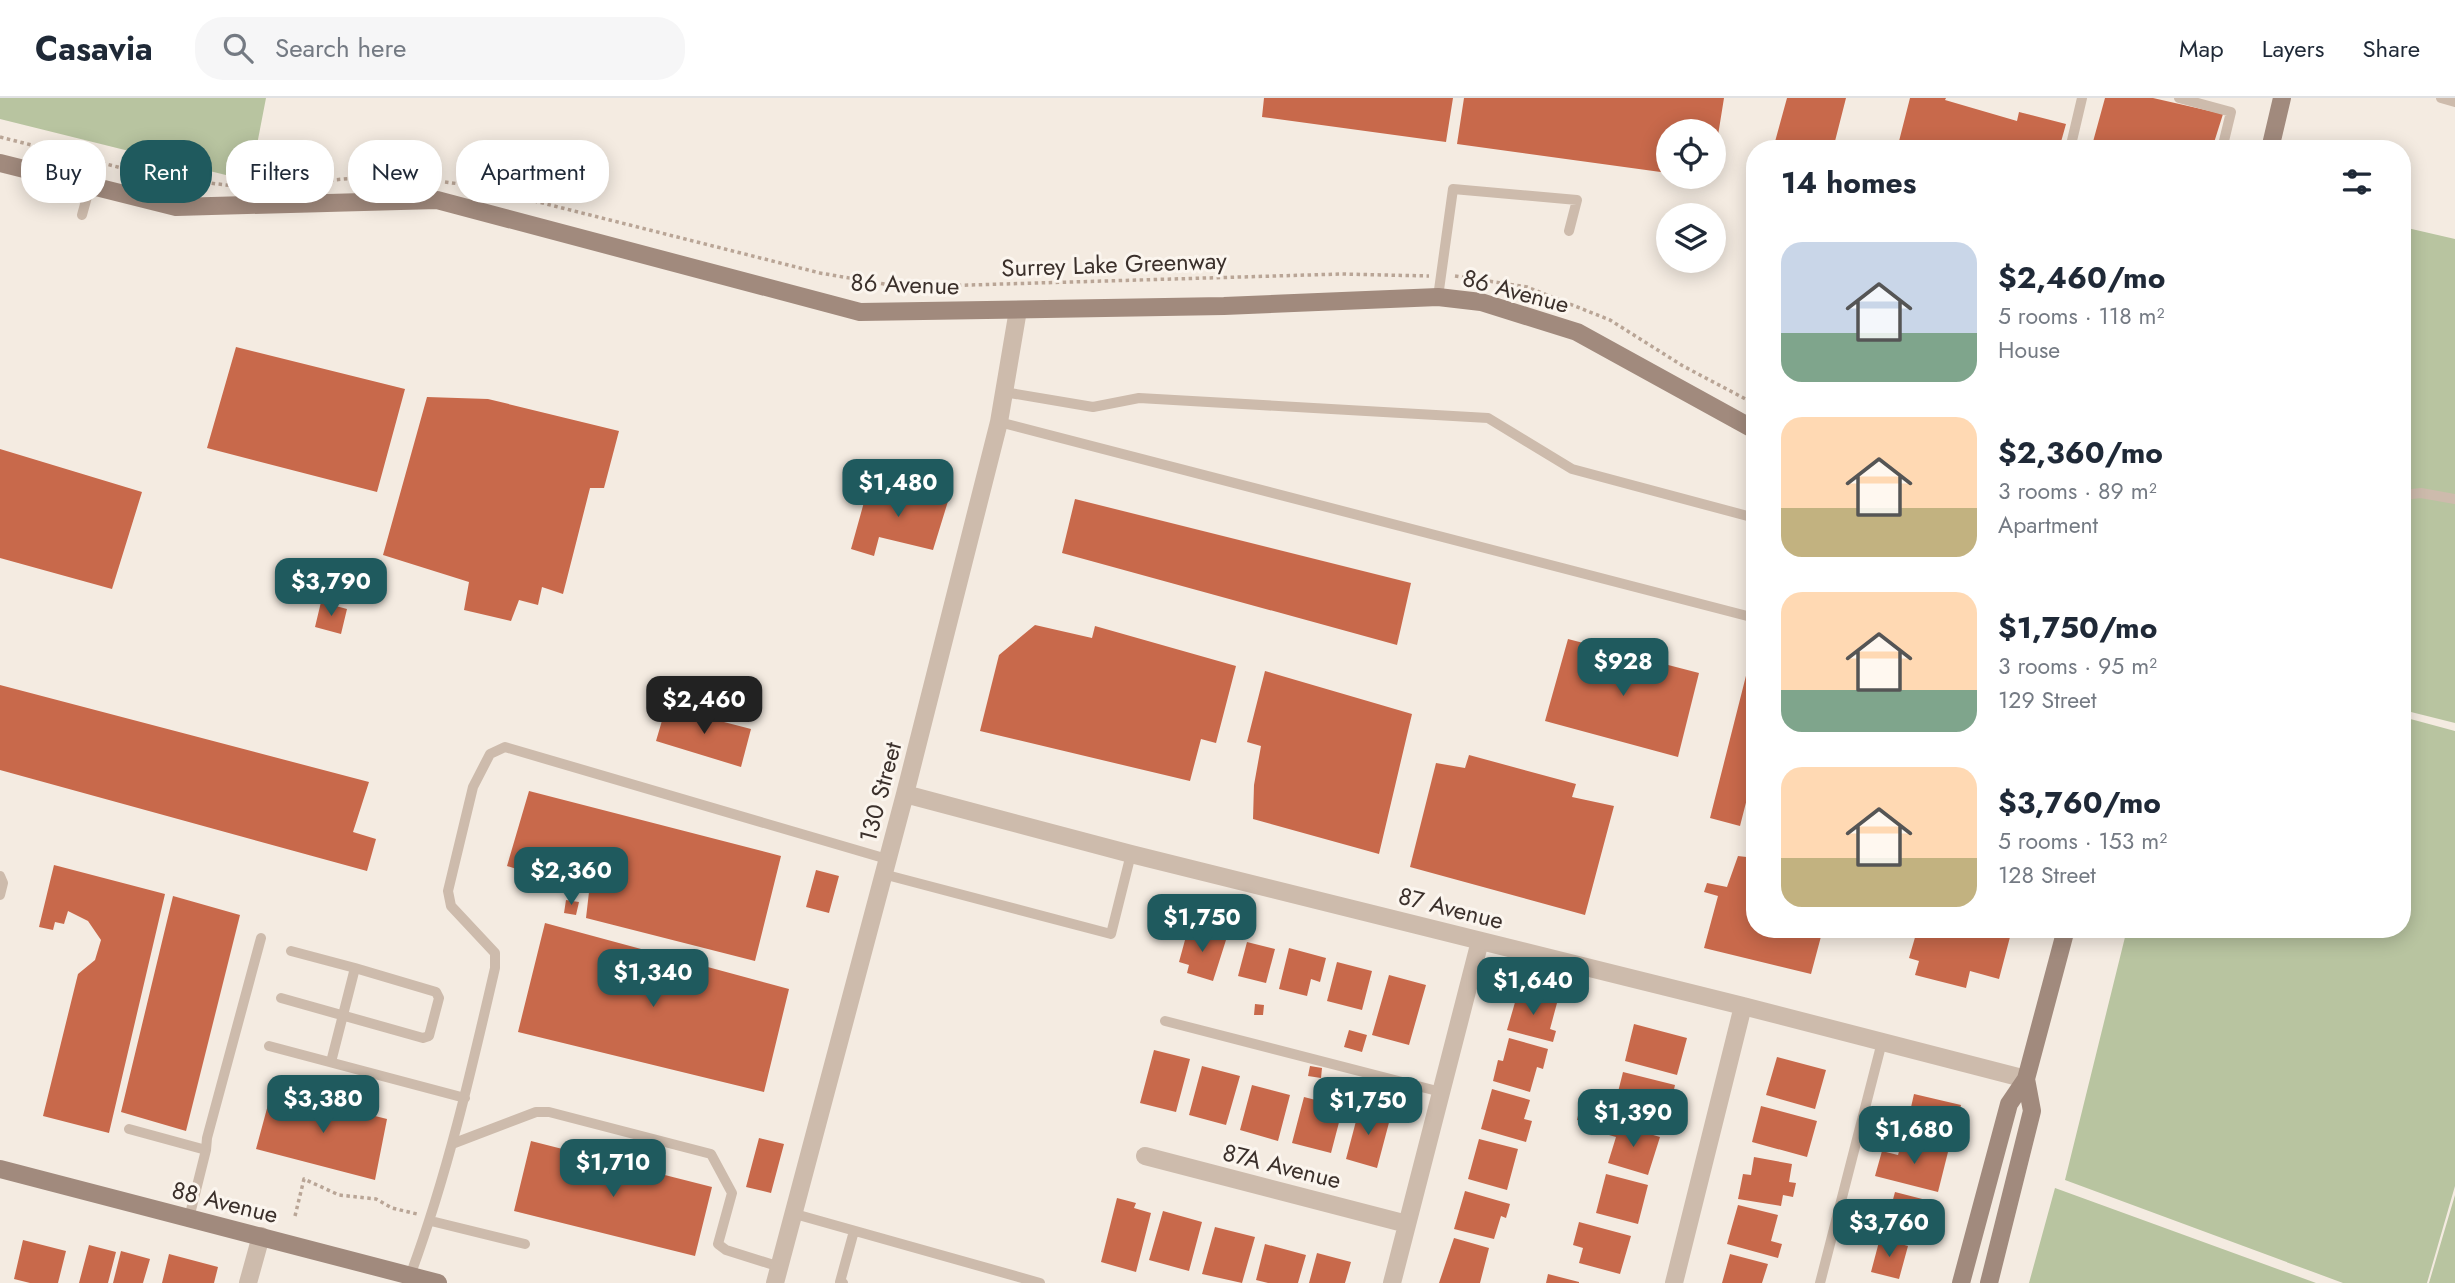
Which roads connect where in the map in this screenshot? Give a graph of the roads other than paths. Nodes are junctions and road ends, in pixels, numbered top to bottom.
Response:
1 (2082, 98) edge
2 (2179, 98) edge
3 (2283, 98) edge
4 (2441, 98) edge
5 (2455, 102) edge
6 (2072, 140) edge
7 (2224, 140) edge
8 (2272, 140) edge
9 (0, 163) edge
10 (21, 168) edge
11 (106, 190) edge
12 (85, 203) edge
13 (82, 215) dead end
14 (1569, 231) dead end
15 (1438, 297) junction
16 (1018, 310) junction
17 (1004, 392) junction
18 (999, 422) junction
19 (1746, 425) edge
20 (2411, 494) edge
21 (2455, 499) edge
22 (1746, 516) edge
23 (1746, 616) edge
24 (905, 794) junction
25 (1131, 853) junction
26 (885, 867) junction
27 (0, 876) edge
28 (0, 895) edge
29 (261, 938) dead end
30 (2064, 938) edge
31 (1480, 941) junction
32 (291, 951) dead end
33 (355, 968) junction
34 (281, 998) dead end
35 (1743, 1006) junction
36 (343, 1015) junction
37 (1165, 1021) dead end
38 (1881, 1042) junction
39 (269, 1046) dead end
40 (331, 1062) junction
41 (2026, 1079) junction
42 (1441, 1092) junction
43 (465, 1098) junction
44 (129, 1129) dead end
45 (452, 1144) junction
46 (206, 1150) junction
47 (1145, 1156) dead end
48 (0, 1169) edge
49 (795, 1214) junction
50 (189, 1218) junction
51 (431, 1219) junction
52 (1407, 1224) junction
53 (853, 1231) junction
54 (261, 1236) junction
55 (525, 1244) dead end
56 (778, 1275) edge
57 (410, 1276) junction
58 (248, 1283) edge
59 (438, 1283) edge
60 (843, 1283) edge
61 (1040, 1283) edge
62 (1392, 1283) edge
63 (1674, 1283) edge
64 (1820, 1283) edge
65 (1961, 1283) edge
66 (1989, 1283) edge

1 - 6 lane
2 - 7 lane
3 - 8 street
4 - 5 lane
9 - 10 street, 86 Avenue
11 - 16 street, 86 Avenue
12 - 13 lane
14 - 15 lane
15 - 16 street, 86 Avenue
15 - 19 street, 86 Avenue
16 - 17 street, 130 Street
17 - 18 street, 130 Street
17 - 22 lane
18 - 23 lane
18 - 24 street, 130 Street
20 - 21 lane
24 - 25 street, 87 Avenue
24 - 26 street, 130 Street
25 - 26 lane
25 - 31 street, 87 Avenue
26 - 43 lane
26 - 49 street, 130 Street
27 - 28 lane
29 - 46 lane
30 - 41 street
31 - 35 street, 87 Avenue
31 - 42 street
32 - 33 lane
33 - 36 lane
33 - 36 lane
34 - 36 lane
35 - 38 street, 87 Avenue
35 - 63 street
36 - 40 lane
37 - 42 lane
38 - 41 street, 87 Avenue
38 - 64 lane
39 - 40 lane
40 - 43 lane
41 - 65 street
41 - 66 street
42 - 52 street
43 - 45 lane
44 - 46 lane
45 - 51 lane
45 - 56 lane
46 - 50 lane
47 - 52 street, 87A Avenue
48 - 50 street, 88 Avenue
49 - 53 lane
49 - 56 street, 130 Street
50 - 54 street, 88 Avenue
51 - 55 lane
51 - 57 lane
52 - 62 street
53 - 60 lane
53 - 61 lane
54 - 57 street, 88 Avenue
54 - 58 street
57 - 59 street, 88 Avenue

